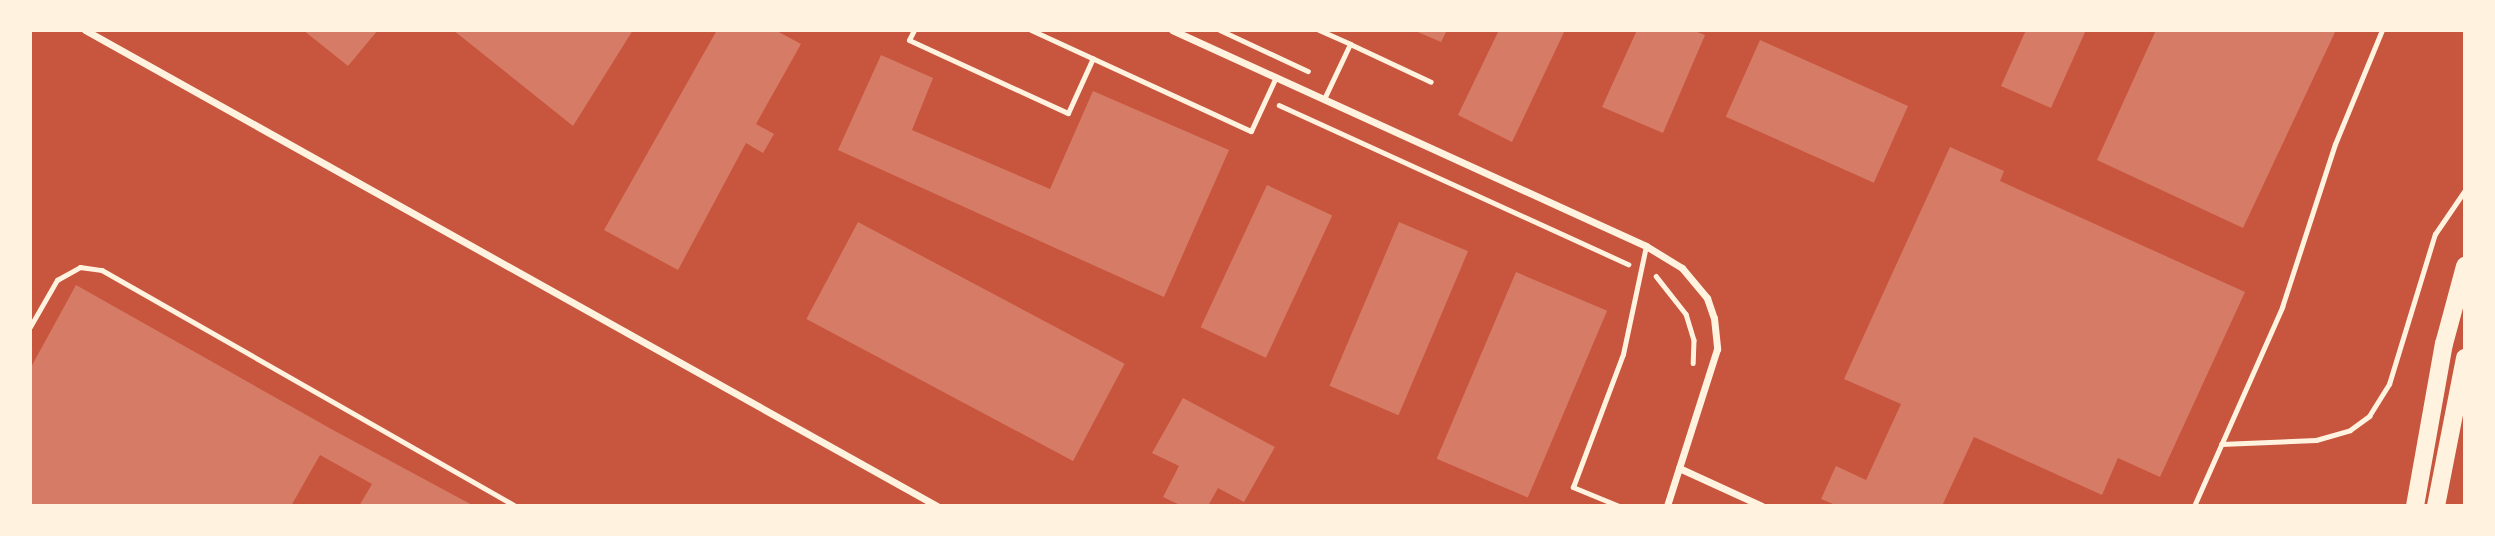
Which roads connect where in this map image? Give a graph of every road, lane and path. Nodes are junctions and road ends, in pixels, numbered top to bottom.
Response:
1 (85, 30) edge
2 (914, 30) edge
3 (1031, 30) edge
4 (1319, 30) edge
5 (2382, 30) edge
6 (1178, 31) edge
7 (1350, 44) junction
8 (1093, 58) junction
9 (1276, 78) junction
10 (1431, 82) dead end
11 (1266, 99) junction
12 (1324, 99) junction
13 (2465, 190) edge
14 (1646, 246) junction
15 (2465, 266) edge
16 (1639, 269) junction
17 (30, 327) edge
18 (2465, 358) edge
19 (1691, 375) dead end
20 (2221, 444) junction
21 (1679, 468) junction
22 (516, 506) edge
23 (937, 506) edge
24 (1619, 506) edge
25 (1667, 506) edge
26 (1762, 506) edge
27 (2194, 506) edge
28 (2415, 506) edge
29 (2436, 506) edge

1 - 23 street
2 - 8 lane
3 - 8 lane
4 - 7 lane
5 - 20 lane
6 - 9 street
7 - 10 lane
7 - 12 lane
8 - 11 lane
9 - 11 lane
9 - 12 street
11 - 16 path
12 - 14 street
13 - 20 lane
14 - 16 lane
14 - 21 street
15 - 28 main road
16 - 19 path
16 - 24 lane
17 - 22 path
18 - 29 main road
20 - 27 lane
21 - 25 street
21 - 26 street

